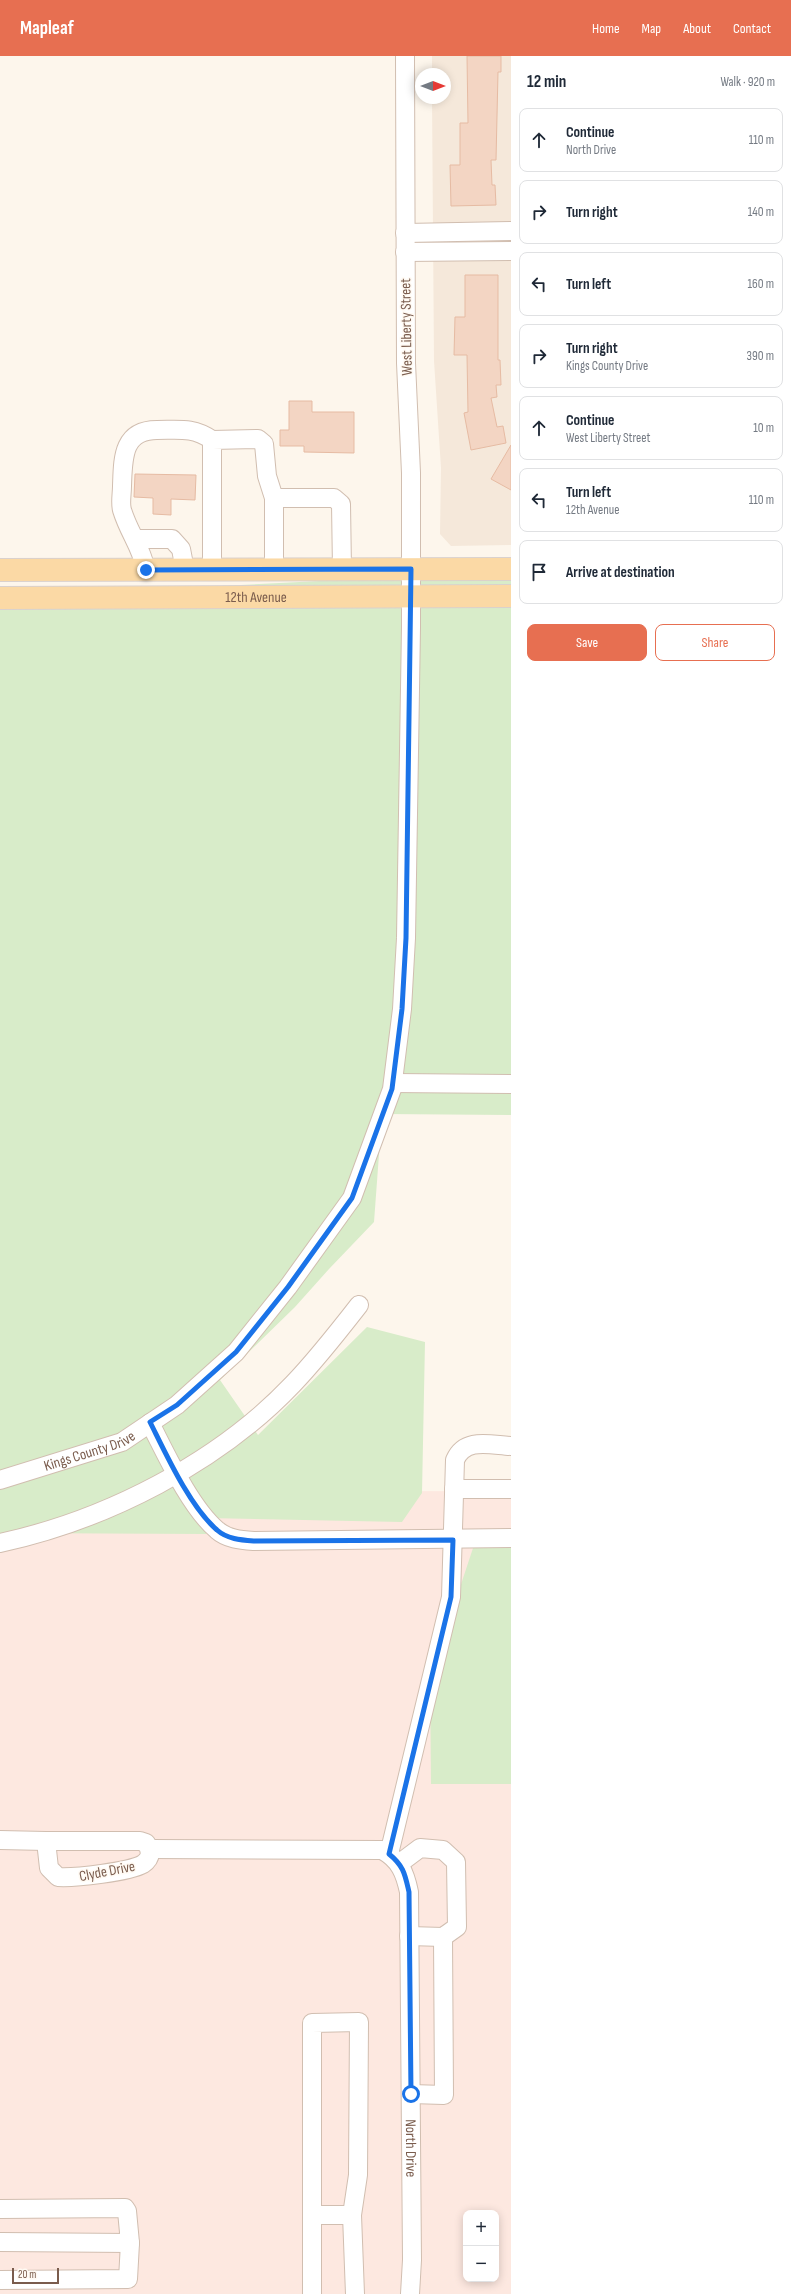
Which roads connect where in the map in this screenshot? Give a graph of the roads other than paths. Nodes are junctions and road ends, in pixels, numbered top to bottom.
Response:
1 (405, 56) edge
2 (511, 231) edge
3 (405, 233) junction
4 (511, 251) edge
5 (405, 252) junction
6 (212, 440) junction
7 (274, 498) junction
8 (135, 539) junction
9 (511, 568) edge
10 (411, 569) junction
11 (0, 570) edge
12 (146, 570) junction
13 (186, 570) junction
14 (212, 570) junction
15 (274, 570) junction
16 (342, 570) junction
17 (511, 596) edge
18 (411, 597) junction
19 (0, 598) edge
20 (393, 1083) junction
21 (511, 1084) edge
22 (359, 1305) dead end
23 (150, 1422) junction
24 (511, 1446) edge
25 (176, 1474) junction
26 (0, 1480) edge
27 (454, 1489) junction
28 (511, 1489) edge
29 (511, 1538) edge
30 (453, 1540) junction
31 (0, 1543) edge
32 (0, 1840) edge
33 (46, 1841) junction
34 (151, 1850) junction
35 (394, 1858) junction
36 (409, 1936) junction
37 (443, 1937) junction
38 (411, 2094) junction
39 (0, 2209) edge
40 (312, 2215) junction
41 (352, 2215) junction
42 (0, 2242) edge
43 (130, 2243) junction
44 (0, 2280) edge
45 (312, 2294) edge
46 (355, 2294) edge
47 (410, 2294) edge

1 - 3 street, West Liberty Street
2 - 3 street
3 - 5 street, West Liberty Street
4 - 5 street
5 - 10 street, West Liberty Street
6 - 7 street
6 - 8 street
6 - 14 street
7 - 15 street
7 - 16 street
8 - 12 street
8 - 13 street
9 - 10 main road, 12th Avenue
10 - 16 main road, 12th Avenue
10 - 18 street, West Liberty Street
11 - 12 main road, 12th Avenue
12 - 13 main road, 12th Avenue
13 - 14 main road, 12th Avenue
14 - 15 main road, 12th Avenue
15 - 16 main road, 12th Avenue
17 - 18 main road, 12th Avenue
18 - 19 main road, 12th Avenue
18 - 20 street, Kings County Drive
20 - 21 street
20 - 23 street, Kings County Drive
22 - 25 street
23 - 25 street
23 - 26 street, Kings County Drive
24 - 27 street
25 - 30 street
25 - 31 street
27 - 28 street
27 - 30 street
29 - 30 street
30 - 35 street
32 - 33 street, Clyde Drive
33 - 34 street, Clyde Drive
33 - 34 street, Clyde Drive
34 - 35 street
35 - 36 street, North Drive
35 - 37 street
36 - 37 street
36 - 38 street, North Drive
37 - 38 street
38 - 47 street, North Drive
39 - 43 street
40 - 41 street
40 - 41 street
40 - 45 street
41 - 46 street
42 - 43 street
43 - 44 street

